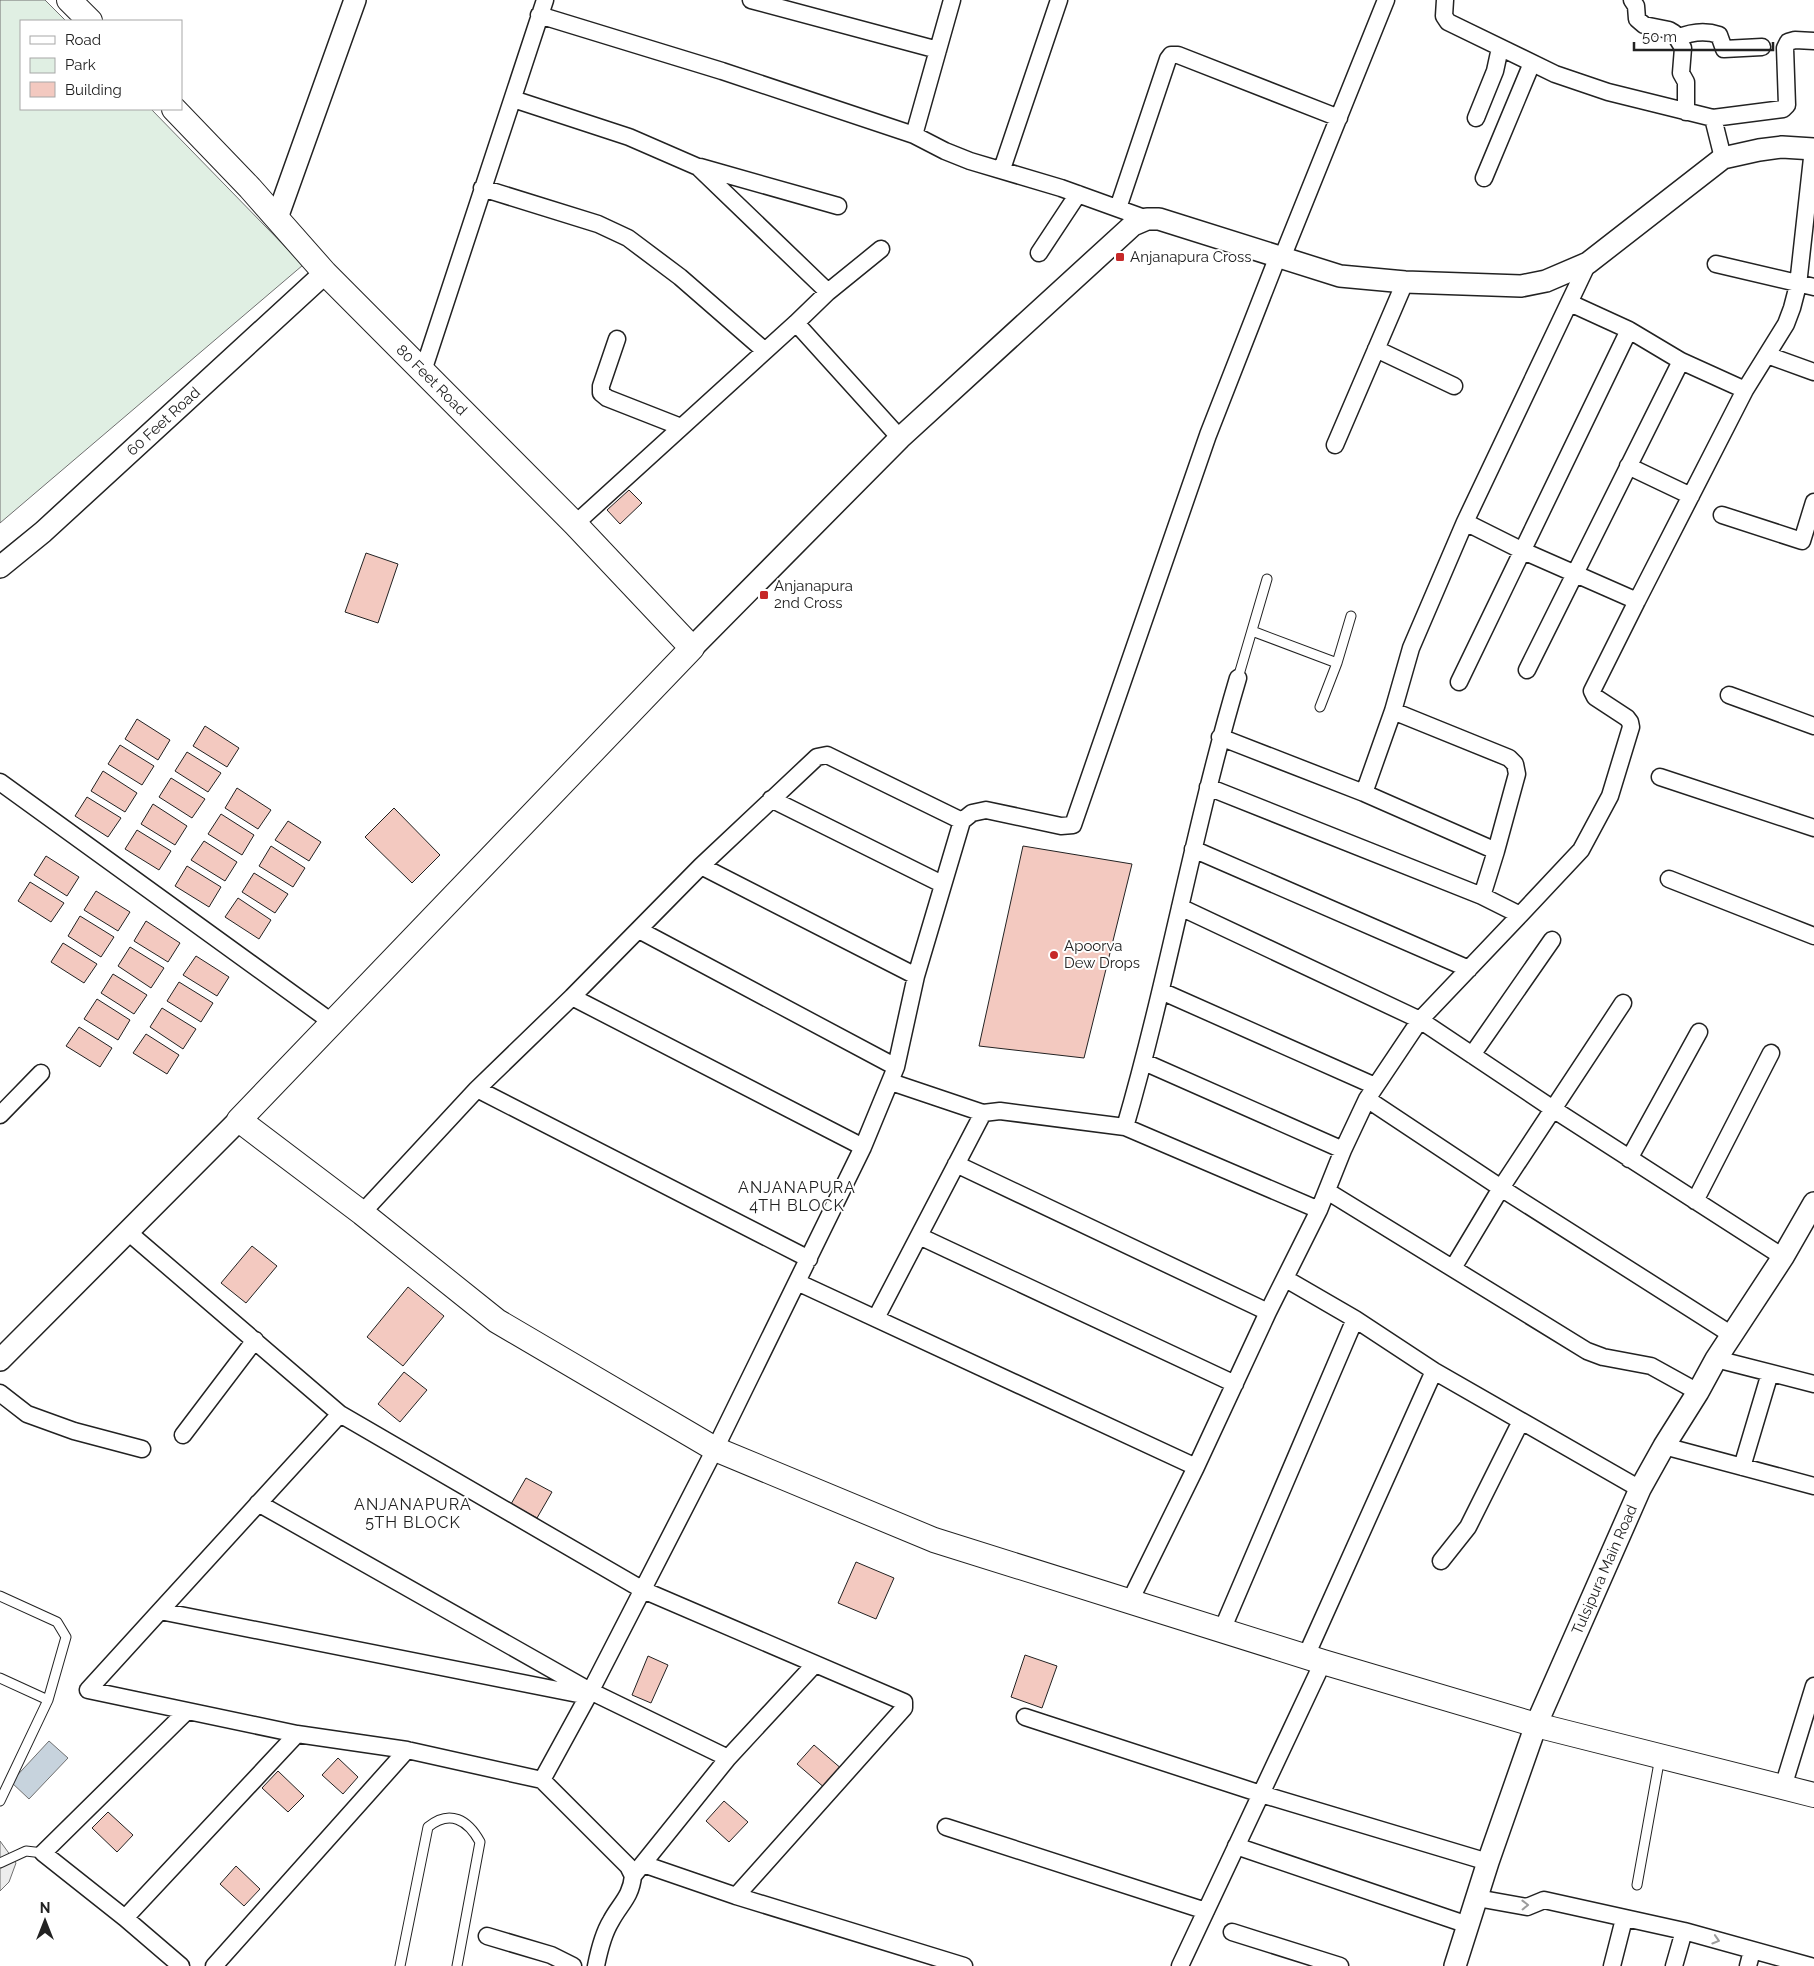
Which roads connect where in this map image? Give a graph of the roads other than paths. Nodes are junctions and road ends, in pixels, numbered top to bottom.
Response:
1 (69, 0) edge
2 (355, 0) edge
3 (751, 0) edge
4 (952, 0) edge
5 (1059, 0) edge
6 (1386, 0) edge
7 (1446, 0) edge
8 (1632, 0) edge
9 (542, 8) edge
10 (89, 20) edge
11 (1677, 38) junction
12 (1814, 42) edge
13 (1762, 47) dead end
14 (1500, 48) junction
15 (938, 50) junction
16 (1532, 63) junction
17 (513, 99) junction
18 (175, 110) edge
19 (1686, 112) junction
20 (1339, 118) junction
21 (1476, 118) dead end
22 (1713, 118) junction
23 (914, 136) junction
24 (1814, 149) edge
25 (1723, 158) junction
26 (698, 167) junction
27 (1002, 169) junction
28 (1484, 178) dead end
29 (482, 188) junction
30 (1078, 194) junction
31 (838, 206) dead end
32 (1118, 208) junction
33 (277, 218) junction
34 (1147, 219) junction
35 (881, 248) dead end
36 (1039, 253) dead end
37 (1280, 257) junction
38 (1588, 263) junction
39 (1716, 264) dead end
40 (325, 273) junction
41 (1405, 282) junction
42 (1806, 286) edge
43 (828, 292) junction
44 (1570, 303) junction
45 (796, 323) junction
46 (1629, 330) junction
47 (617, 339) dead end
48 (1376, 349) junction
49 (765, 351) junction
50 (1767, 355) junction
51 (1681, 361) junction
52 (423, 371) junction
53 (1814, 372) edge
54 (1454, 386) dead end
55 (1745, 390) junction
56 (681, 428) junction
57 (900, 438) junction
58 (1335, 445) dead end
59 (1628, 466) junction
60 (1691, 496) junction
61 (1814, 502) edge
62 (1722, 515) dead end
63 (1465, 522) junction
64 (575, 524) junction
65 (1521, 550) junction
66 (0, 567) edge
67 (1574, 573) junction
68 (1267, 579) dead end
69 (1638, 601) junction
70 (1351, 616) dead end
71 (1252, 631) junction
72 (692, 648) junction
73 (1336, 662) junction
74 (1527, 670) dead end
75 (1238, 678) joint
76 (1459, 682) dead end
77 (1729, 695) dead end
78 (1320, 707) dead end
79 (1393, 711) junction
80 (1814, 726) edge
81 (1220, 737) junction
82 (1660, 777) dead end
83 (0, 782) edge
84 (1208, 787) junction
85 (1364, 793) junction
86 (771, 799) junction
87 (962, 821) junction
88 (1814, 828) edge
89 (1193, 849) junction
90 (1496, 851) junction
91 (701, 866) junction
92 (1669, 879) dead end
93 (942, 884) junction
94 (1482, 896) junction
95 (1180, 907) junction
96 (1520, 915) junction
97 (639, 930) junction
98 (1814, 936) edge
99 (1552, 940) dead end
100 (1469, 969) junction
101 (916, 976) junction
102 (1161, 991) junction
103 (572, 997) junction
104 (1623, 1003) dead end
105 (1420, 1020) junction
106 (333, 1023) junction
107 (1699, 1032) dead end
108 (1771, 1053) dead end
109 (1472, 1055) junction
110 (1144, 1062) junction
111 (896, 1067) junction
112 (41, 1073) dead end
113 (891, 1082) junction
114 (477, 1089) junction
115 (1371, 1092) junction
116 (1553, 1109) junction
117 (983, 1113) junction
118 (0, 1115) edge
119 (239, 1120) junction
120 (1125, 1127) junction
121 (863, 1147) junction
122 (1343, 1150) junction
123 (1629, 1159) junction
124 (956, 1164) junction
125 (1501, 1188) junction
126 (1327, 1191) junction
127 (1695, 1201) junction
128 (1814, 1203) edge
129 (1319, 1210) junction
130 (362, 1212) junction
131 (128, 1232) junction
132 (919, 1236) junction
133 (1783, 1257) junction
134 (810, 1259) junction
135 (1452, 1268) junction
136 (1286, 1279) junction
137 (797, 1282) junction
138 (1268, 1312) junction
139 (876, 1318) junction
140 (1355, 1320) junction
141 (1732, 1335) junction
142 (255, 1340) junction
143 (1716, 1359) junction
144 (0, 1360) edge
145 (1434, 1371) junction
146 (1770, 1373) junction
147 (1236, 1384) junction
148 (1814, 1384) edge
149 (1698, 1392) junction
150 (0, 1393) edge
151 (340, 1414) junction
152 (1521, 1421) junction
153 (183, 1435) dead end
154 (1664, 1446) junction
155 (715, 1448) junction
156 (142, 1449) dead end
157 (1742, 1467) junction
158 (1196, 1468) junction
159 (1814, 1486) edge
160 (1640, 1489) junction
161 (258, 1503) junction
162 (1441, 1561) dead end
163 (643, 1590) junction
164 (0, 1596) edge
165 (1130, 1601) junction
166 (160, 1611) junction
167 (1222, 1630) junction
168 (1315, 1659) junction
169 (815, 1664) junction
170 (0, 1678) edge
171 (1814, 1686) edge
172 (589, 1694) junction
173 (48, 1700) junction
174 (187, 1711) junction
175 (1025, 1717) dead end
176 (1536, 1725) junction
177 (297, 1734) junction
178 (407, 1750) junction
179 (1660, 1756) junction
180 (728, 1758) junction
181 (542, 1780) junction
182 (1783, 1787) junction
183 (1261, 1794) junction
184 (1814, 1795) edge
185 (0, 1801) edge
186 (946, 1827) dead end
187 (1236, 1846) junction
188 (43, 1853) junction
189 (1488, 1862) junction
190 (0, 1864) edge
191 (638, 1870) junction
192 (1637, 1885) dead end
193 (736, 1896) junction
194 (1477, 1898) junction
195 (1206, 1911) junction
196 (125, 1918) junction
197 (1624, 1918) junction
198 (1468, 1925) junction
199 (1684, 1930) junction
200 (1232, 1932) dead end
201 (488, 1936) dead end
202 (1750, 1958) edge
203 (181, 1966) edge
204 (214, 1966) edge
205 (400, 1966) edge
206 (457, 1966) edge
207 (573, 1966) edge
208 (596, 1966) edge
209 (964, 1966) edge
210 (1180, 1966) edge
211 (1340, 1966) edge
212 (1455, 1966) edge
213 (1612, 1966) edge
214 (1674, 1966) edge
215 (1810, 1966) edge

1 - 10 main road
2 - 33 street
3 - 15 street
4 - 15 street
5 - 27 street
6 - 20 street
7 - 14 street
8 - 11 street
9 - 17 street
9 - 23 street
11 - 13 street
11 - 19 street
12 - 22 street
14 - 16 street
14 - 21 street
15 - 23 street
16 - 19 street
16 - 28 street
17 - 26 street
17 - 29 street
18 - 33 main road, 80 Feet Road
19 - 22 street
20 - 32 street
20 - 37 street
22 - 25 street
23 - 27 street
24 - 25 street
24 - 42 street
25 - 38 street
26 - 31 street
26 - 43 street
27 - 30 street
29 - 49 street
29 - 52 street
30 - 32 street
30 - 36 street
32 - 34 street
33 - 40 main road, 80 Feet Road
34 - 37 street
34 - 57 street
35 - 43 street
37 - 41 street
37 - 87 street
38 - 41 street
38 - 44 street
39 - 42 street
40 - 52 main road, 80 Feet Road
40 - 66 street, 60 Feet Road
41 - 48 street
42 - 50 street
43 - 45 street
44 - 46 street
44 - 63 street
45 - 49 street
45 - 57 street
46 - 51 street
46 - 65 street
47 - 56 street
48 - 54 street
48 - 58 street
49 - 56 street
50 - 53 street
50 - 55 street
51 - 55 street
51 - 59 street
52 - 64 main road, 80 Feet Road
55 - 60 street
56 - 64 street
57 - 72 street
59 - 60 street
59 - 67 street
60 - 69 street
61 - 62 street
63 - 65 street
63 - 79 street
64 - 72 main road, 80 Feet Road
65 - 67 street
65 - 76 street
67 - 69 street
67 - 74 street
68 - 71 lane
69 - 96 street
70 - 73 lane
71 - 73 lane
71 - 75 lane
72 - 106 main road
73 - 78 lane
75 - 81 street
77 - 80 street
79 - 85 street
79 - 90 street
81 - 84 street
81 - 85 street
82 - 88 street
83 - 106 street
84 - 89 street
84 - 94 street
85 - 90 street
86 - 87 street
86 - 91 street
86 - 93 street
87 - 93 street
89 - 95 street
89 - 100 street
90 - 94 street
91 - 97 street
91 - 101 street
92 - 98 street
93 - 101 street
94 - 96 street
95 - 102 street
95 - 105 street
96 - 100 street
97 - 103 street
97 - 111 street
99 - 109 street
100 - 105 street
101 - 111 street
102 - 110 street
102 - 115 street
103 - 114 street
103 - 121 street
104 - 116 street
105 - 109 street
105 - 115 street
106 - 119 main road
107 - 123 street
108 - 127 street
109 - 116 street
110 - 120 street
110 - 122 street
111 - 113 street
112 - 118 street
113 - 117 street
113 - 121 street
114 - 130 street
114 - 134 street
115 - 122 street
115 - 125 street
116 - 123 street
116 - 125 street
117 - 120 street
117 - 124 street
119 - 130 main road
119 - 131 street
120 - 129 street
121 - 134 street
122 - 126 street
123 - 127 street
124 - 132 street
124 - 138 street
125 - 135 street
125 - 141 street
126 - 129 street
126 - 135 street
127 - 133 street
128 - 133 street, Tulsipura Main Road
129 - 136 street
130 - 155 main road
131 - 142 street
131 - 144 street
132 - 139 street
132 - 147 street
133 - 141 street, Tulsipura Main Road
134 - 137 street
135 - 149 street
136 - 138 street
136 - 140 street
137 - 139 street
137 - 155 street
138 - 147 street
139 - 158 street
140 - 145 street
140 - 167 street
141 - 143 street, Tulsipura Main Road
142 - 151 street
142 - 153 street
143 - 146 street
143 - 149 street, Tulsipura Main Road
145 - 152 street
145 - 168 street
146 - 148 street
146 - 157 street
147 - 158 street
149 - 154 street, Tulsipura Main Road
150 - 156 street
151 - 161 street
151 - 163 street
152 - 160 street
152 - 162 street
154 - 157 street
154 - 160 street, Tulsipura Main Road
155 - 163 street
155 - 165 main road
157 - 159 street
158 - 165 street
160 - 176 street, Tulsipura Main Road
161 - 166 street
161 - 172 street
163 - 169 street
163 - 172 street
164 - 173 lane
165 - 167 main road
166 - 172 street
166 - 174 street
167 - 168 main road
168 - 176 main road
168 - 183 street
169 - 180 street
169 - 193 street
170 - 173 lane
171 - 182 street
172 - 180 street
172 - 181 street
173 - 185 lane
174 - 177 street
174 - 188 street
175 - 183 street
176 - 179 main road
176 - 189 street, Tulsipura Main Road
177 - 178 street
177 - 196 street
178 - 181 street
178 - 204 street
179 - 182 main road
179 - 192 lane
180 - 191 street
181 - 191 street
182 - 184 main road
183 - 187 street
183 - 189 street
186 - 195 street
187 - 195 street
187 - 198 street
188 - 190 lane
188 - 196 street
189 - 194 street, Tulsipura Main Road
191 - 193 street
191 - 208 street
193 - 209 street
194 -> 197 street
194 - 198 street, Tulsipura Main Road
195 - 210 street
196 - 203 street
197 - 199 street
197 - 213 street
198 - 212 street, Tulsipura Main Road
199 -> 202 street
199 - 214 street
200 - 211 street
201 - 207 street
202 - 215 street
205 - 206 lane

